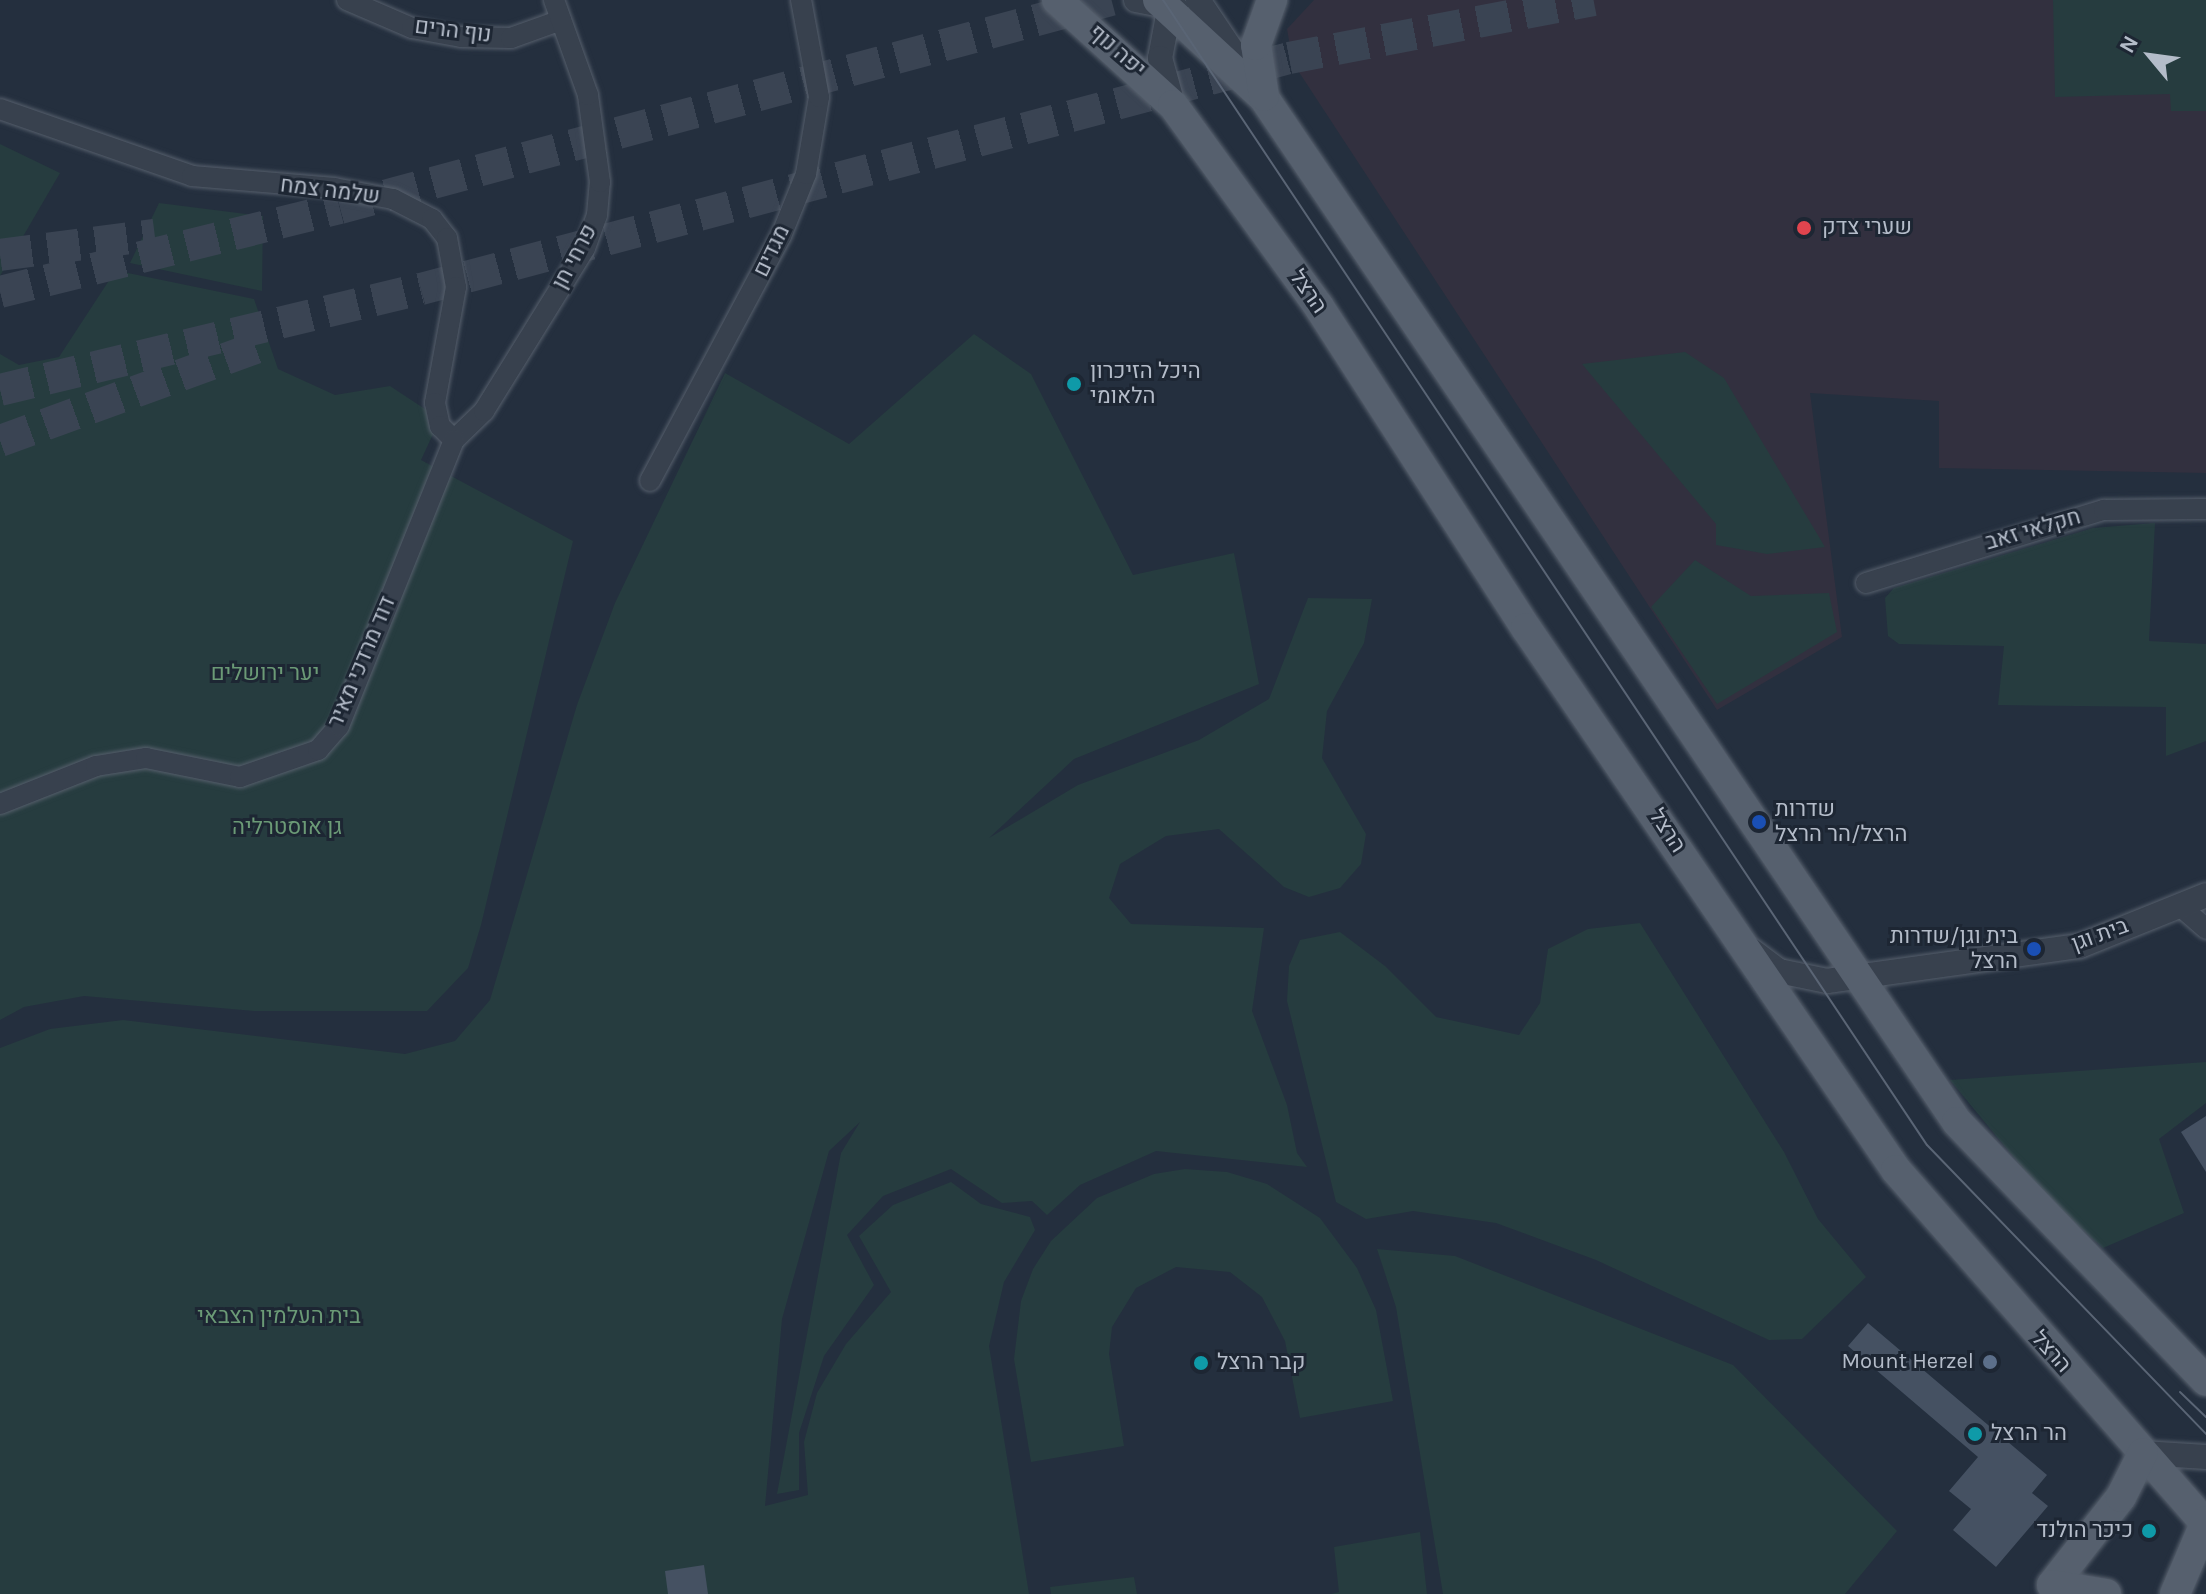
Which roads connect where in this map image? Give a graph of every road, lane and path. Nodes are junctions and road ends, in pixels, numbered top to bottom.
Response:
1 (347, 0) edge
2 (554, 0) edge
3 (801, 0) edge
4 (1057, 0) edge
5 (1136, 0) edge
6 (1272, 0) edge
7 (1202, 1) edge
8 (1166, 3) edge
9 (561, 20) junction
10 (1264, 98) junction
11 (1173, 105) junction
12 (0, 109) edge
13 (454, 440) junction
14 (650, 481) dead end
15 (2206, 509) edge
16 (1866, 583) dead end
17 (0, 804) edge
18 (2206, 895) edge
19 (2180, 906) junction
20 (2206, 929) edge
21 (1738, 937) junction
22 (1852, 970) junction
23 (2161, 1337) junction
24 (2206, 1352) edge
25 (2206, 1381) edge
26 (2143, 1453) junction
27 (2206, 1457) edge
28 (2206, 1522) edge
29 (2050, 1591) edge
30 (2106, 1594) edge
31 (2175, 1594) edge

1 - 9 street, נוף הרים
2 - 9 street, פרחי חן
3 - 14 street, מגדים
4 - 11 main road, יפה נוף
5 - 8 street
6 - 10 main road
7 - 8 street
7 - 10 street
8 - 10 main road
8 - 11 street
9 - 13 street, פרחי חן
10 - 22 main road
11 - 21 main road, הרצל
12 - 13 street, שלמה צמח
13 - 17 street, דוד מרדכי מאיר
15 - 16 street, חקלאי זאב
18 - 19 street, בית וגן
19 - 20 street
19 - 22 street, בית וגן
21 - 22 street, בית וגן
21 - 26 main road, הרצל
22 - 23 main road
23 - 24 main road
23 - 25 main road
26 - 27 street
26 - 28 main road, הרצל
26 - 29 main road
28 - 31 main road
29 - 30 main road

